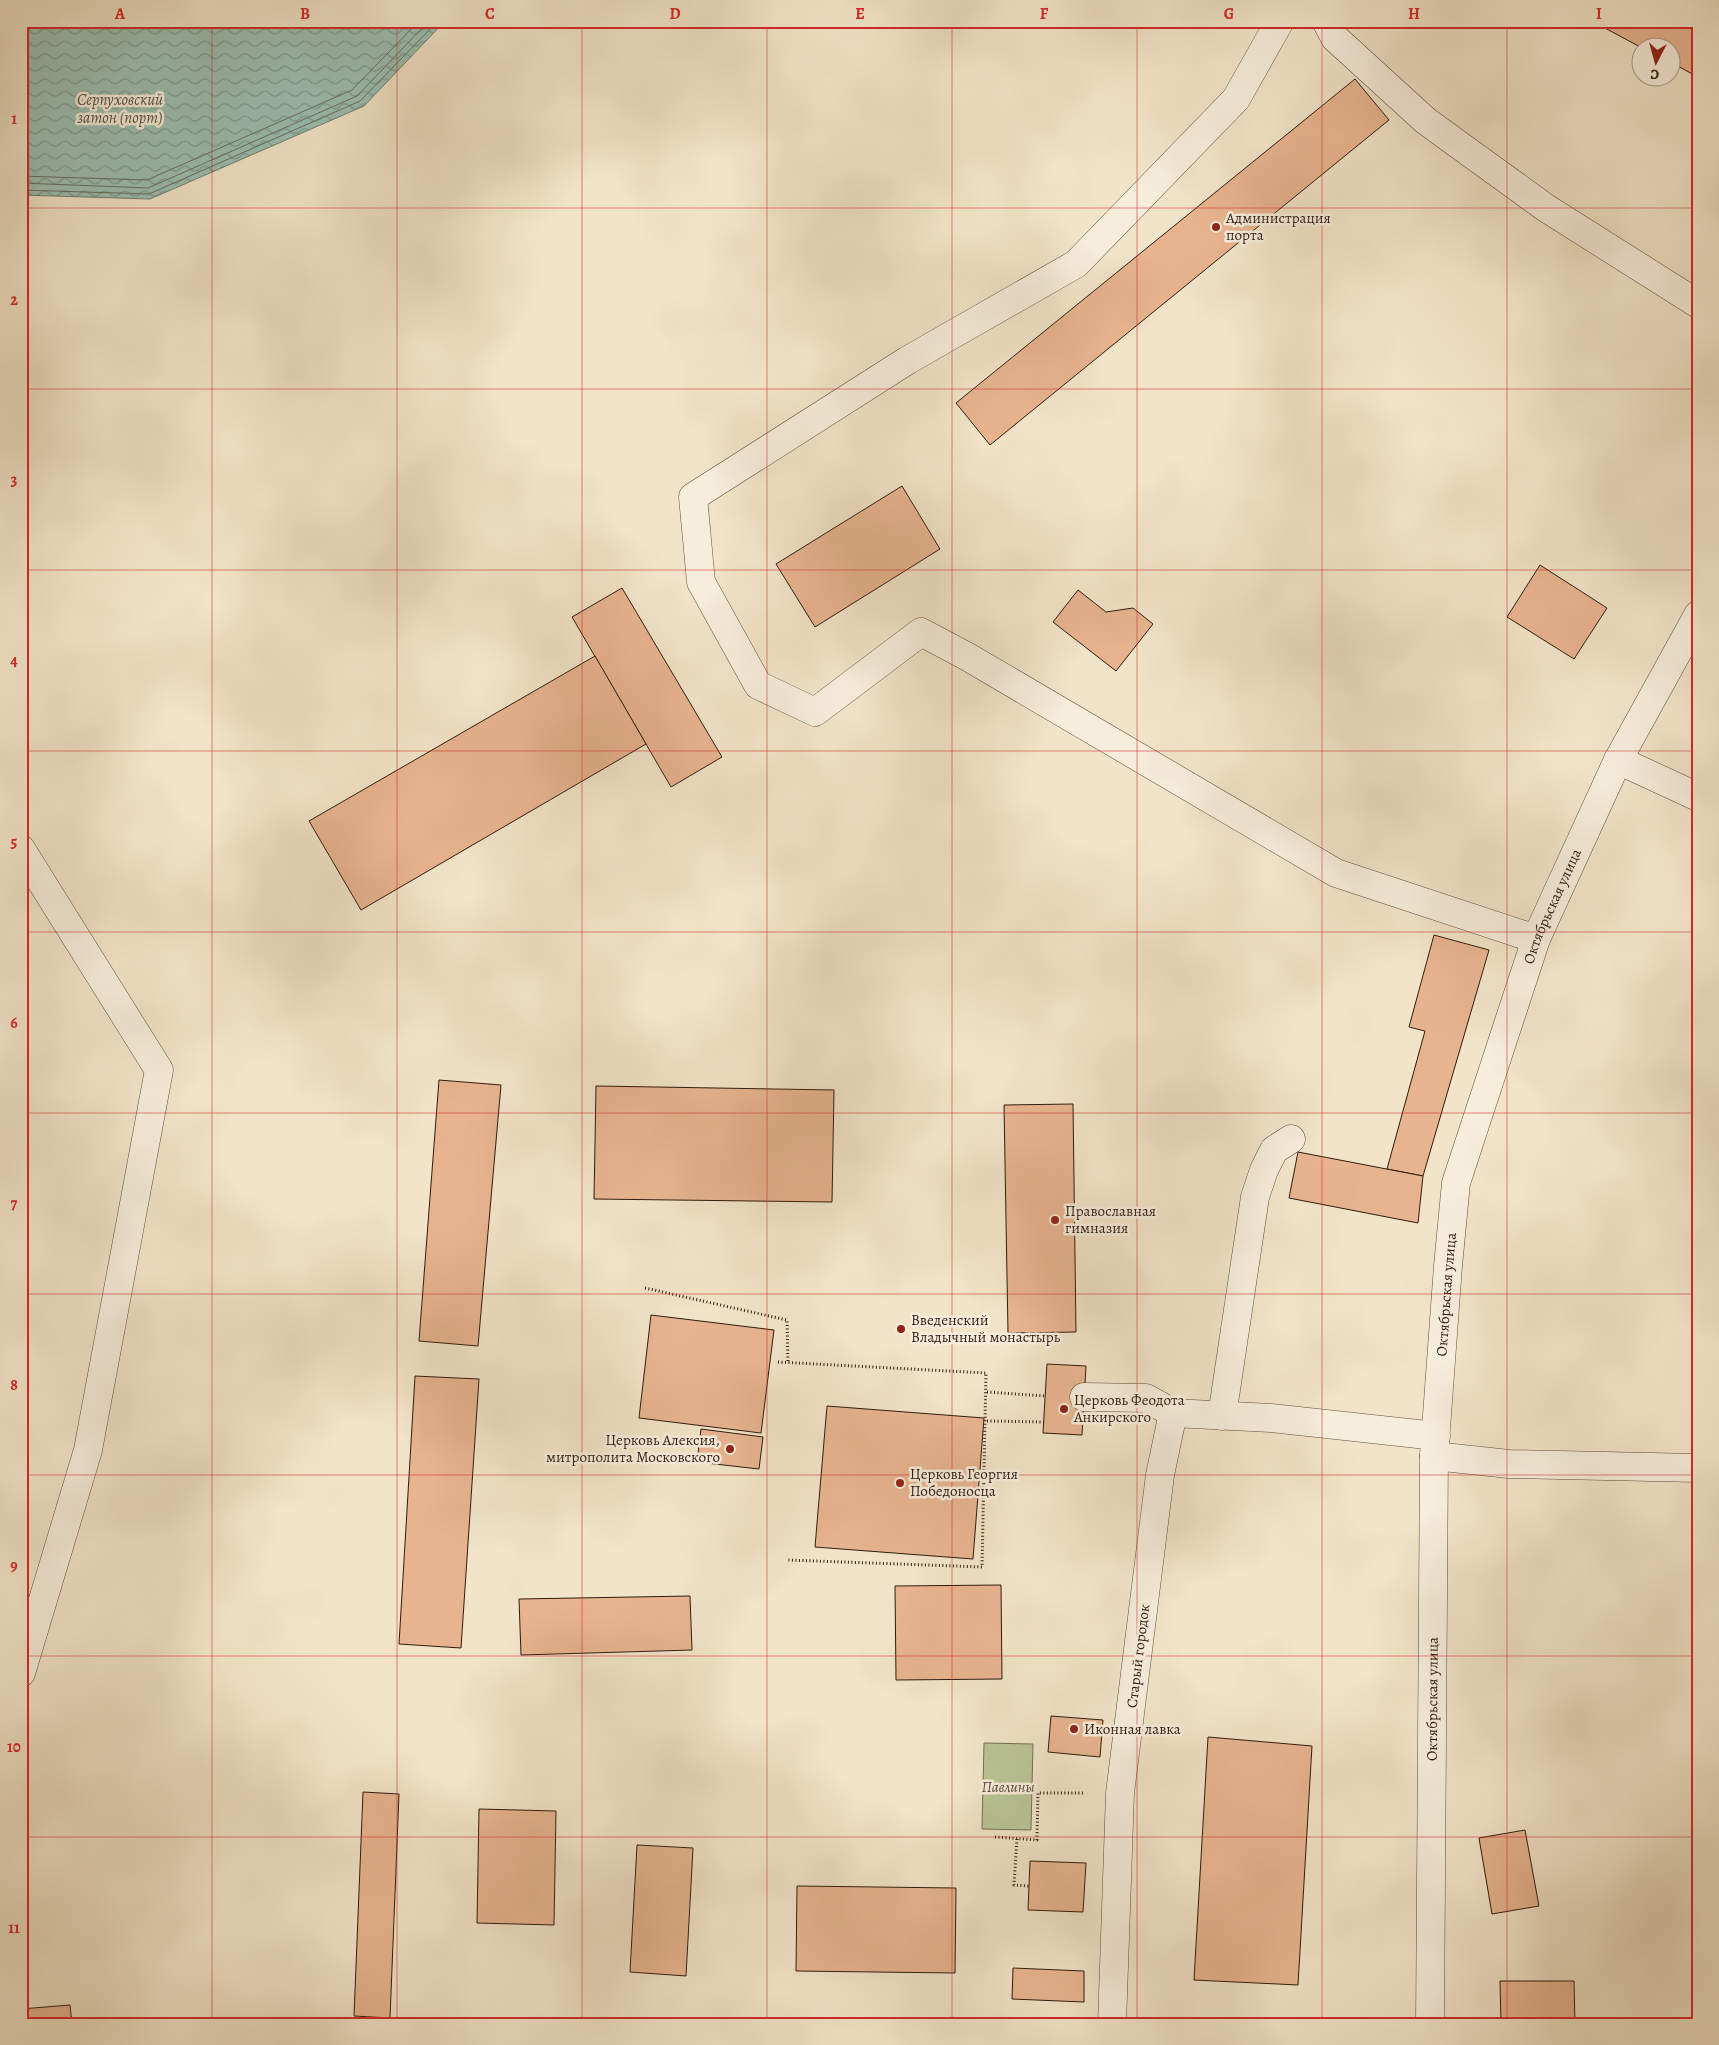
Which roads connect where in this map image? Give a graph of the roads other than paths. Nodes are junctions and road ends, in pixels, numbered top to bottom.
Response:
1 (1280, 21) edge
2 (1326, 21) edge
3 (1698, 304) edge
4 (1698, 616) edge
5 (1618, 760) junction
6 (1698, 797) edge
7 (21, 849) edge
8 (1536, 940) junction
9 (1291, 1139) dead end
10 (1084, 1397) dead end
11 (1173, 1413) junction
12 (1222, 1416) junction
13 (1435, 1446) junction
14 (1698, 1468) edge
15 (21, 1673) edge
16 (1112, 2024) edge
17 (1430, 2024) edge

1 - 8 street
2 - 3 street
4 - 5 street, Октябрьская улица
5 - 6 street
5 - 8 street, Октябрьская улица
7 - 15 street
8 - 13 street, Октябрьская улица
9 - 12 street
10 - 11 street
11 - 12 street
11 - 16 street, Старый городок
12 - 13 street
13 - 14 street
13 - 17 street, Октябрьская улица

